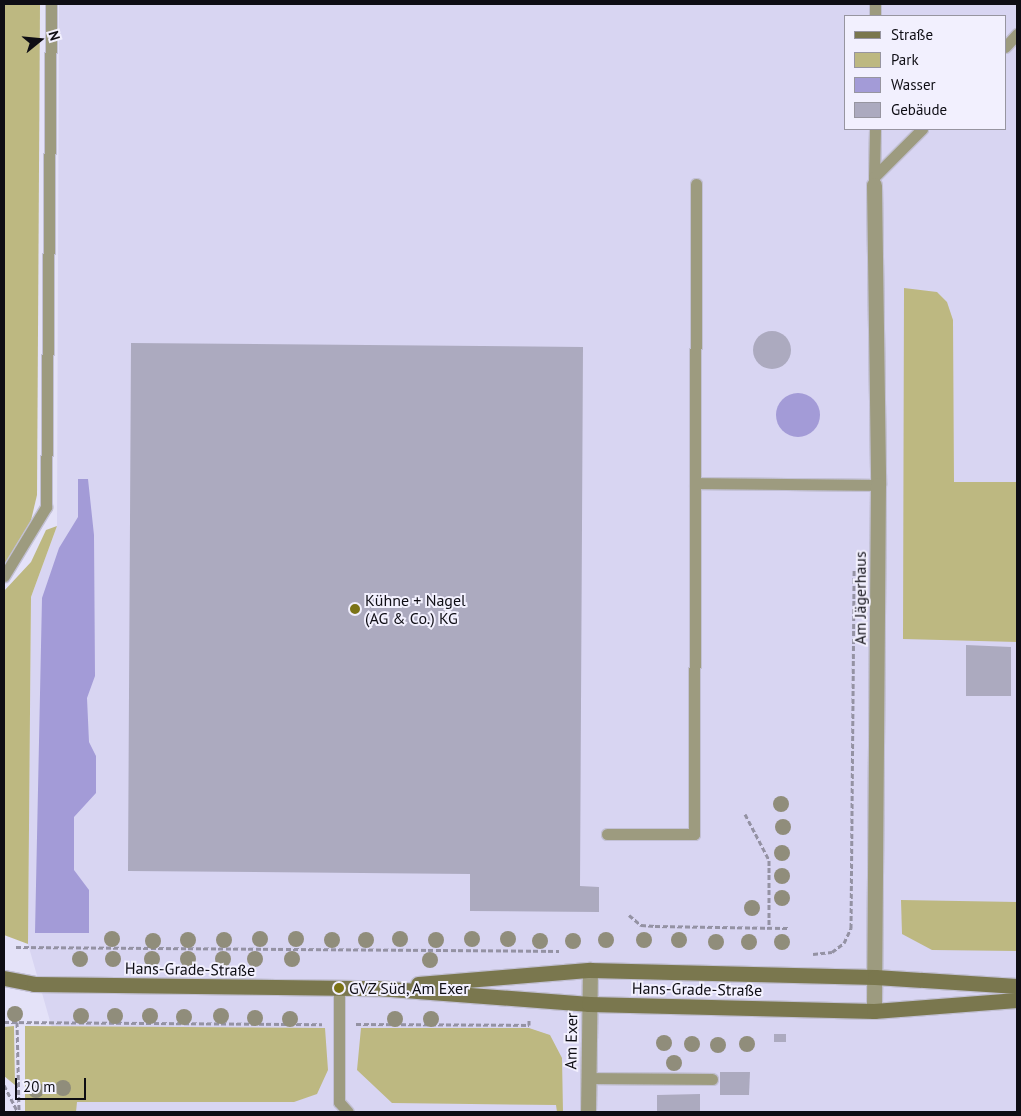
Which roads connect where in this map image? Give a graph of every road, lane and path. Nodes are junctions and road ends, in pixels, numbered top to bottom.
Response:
1 (51, 4) edge
2 (1017, 34) edge
3 (1006, 46) edge
4 (875, 130) edge
5 (921, 130) edge
6 (874, 181) junction
7 (696, 184) dead end
8 (694, 483) junction
9 (878, 485) junction
10 (854, 569) dead end
11 (4, 576) edge
12 (745, 814) dead end
13 (607, 834) dead end
14 (629, 915) dead end
15 (769, 928) junction
16 (789, 928) dead end
17 (16, 947) dead end
18 (564, 951) dead end
19 (806, 954) dead end
20 (590, 970) junction
21 (875, 977) junction
22 (4, 978) edge
23 (1017, 986) edge
24 (339, 988) junction
25 (377, 988) junction
26 (1017, 1000) edge
27 (589, 1004) junction
28 (874, 1011) junction
29 (4, 1022) edge
30 (17, 1022) junction
31 (341, 1024) junction
32 (529, 1024) dead end
33 (589, 1078) junction
34 (712, 1079) dead end
35 (4, 1085) edge
36 (18, 1112) edge
37 (348, 1112) edge
38 (588, 1112) edge

1 - 11 lane
2 - 3 lane
4 - 6 lane
5 - 6 lane
6 - 9 street, Am Jägerhaus
7 - 8 lane
8 - 9 lane
8 - 13 lane
9 - 21 street, Am Jägerhaus
10 - 19 path
12 - 15 path
14 - 15 path
15 - 16 path
17 - 18 path
20 - 21 street, Hans-Grade-Straße
20 - 25 street, Hans-Grade-Straße
20 - 27 street, Am Exer
21 - 23 street, Hans-Grade-Straße
21 - 28 street, Am Jägerhaus
22 - 24 street, Hans-Grade-Straße
24 - 25 street, Hans-Grade-Straße
24 - 31 lane
25 - 27 street, Hans-Grade-Straße
26 - 28 street, Hans-Grade-Straße
27 - 28 street, Hans-Grade-Straße
27 - 33 street, Am Exer
29 - 30 path
30 - 31 path
30 - 36 path
31 - 32 path
31 - 37 lane
33 - 34 lane
33 - 38 street, Am Exer
35 - 36 path

